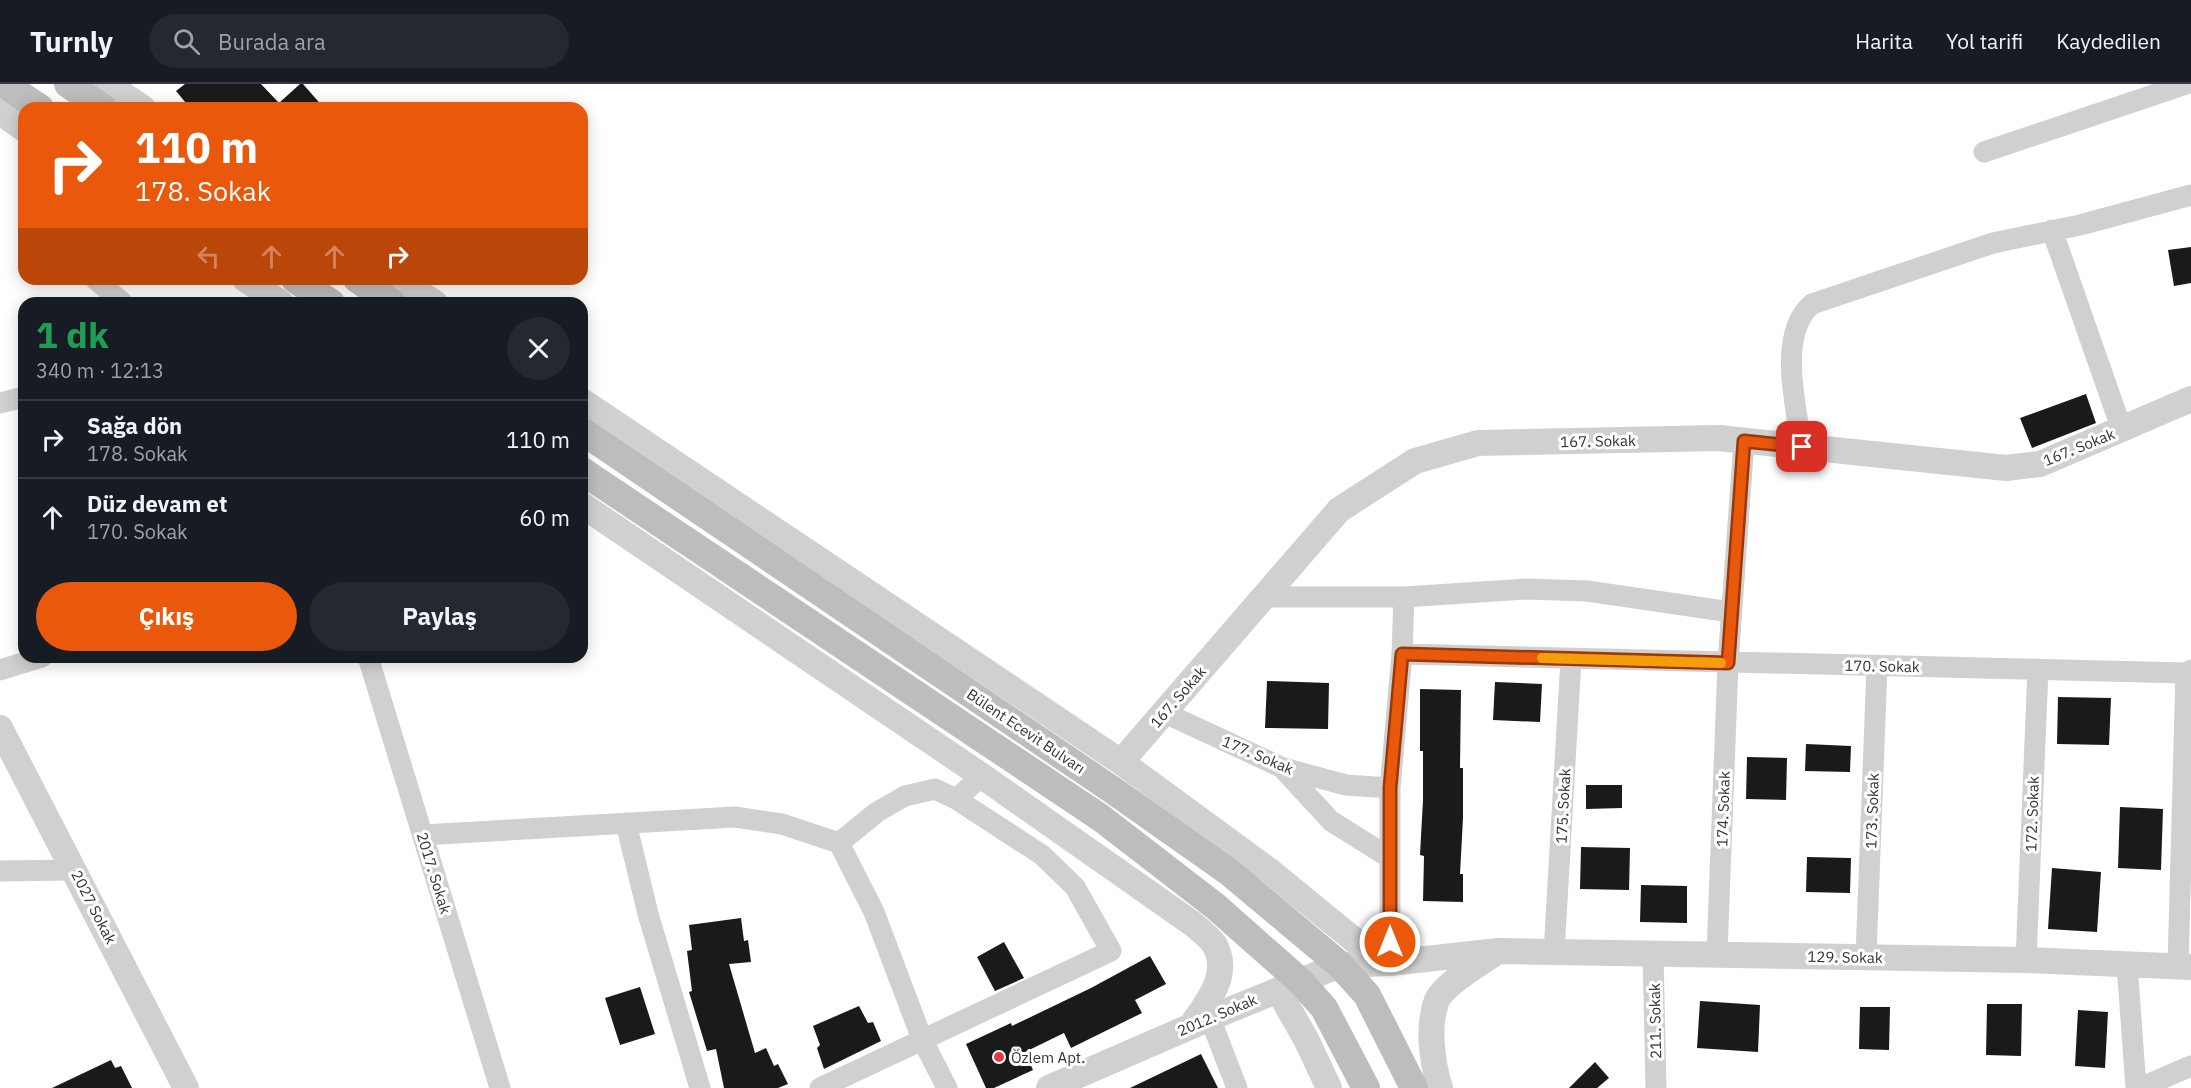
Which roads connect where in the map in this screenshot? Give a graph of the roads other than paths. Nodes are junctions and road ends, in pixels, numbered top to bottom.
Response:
1 (4, 84) edge
2 (68, 84) edge
3 (107, 84) edge
4 (2187, 84) edge
5 (31, 102) edge
6 (95, 102) edge
7 (134, 102) edge
8 (0, 112) edge
9 (18, 125) edge
10 (1984, 152) dead end
11 (2191, 195) edge
12 (2052, 230) junction
13 (102, 285) edge
14 (253, 285) edge
15 (305, 285) edge
16 (366, 285) edge
17 (408, 285) edge
18 (116, 297) edge
19 (272, 297) edge
20 (322, 297) edge
21 (383, 297) edge
22 (426, 297) edge
23 (18, 398) edge
24 (2191, 399) edge
25 (0, 403) edge
26 (588, 405) edge
27 (2122, 430) junction
28 (588, 435) edge
29 (1744, 441) junction
30 (1802, 447) junction
31 (588, 475) edge
32 (588, 509) edge
33 (1264, 597) junction
34 (1404, 597) junction
35 (1731, 612) junction
36 (1402, 654) junction
37 (1571, 659) junction
38 (23, 663) edge
39 (370, 663) edge
40 (1728, 663) junction
41 (1877, 666) junction
42 (2038, 669) junction
43 (0, 670) edge
44 (2188, 672) edge
45 (1165, 713) junction
46 (0, 728) edge
47 (1121, 762) junction
48 (1283, 768) junction
49 (982, 776) junction
50 (1390, 788) junction
51 (956, 799) junction
52 (626, 823) junction
53 (423, 835) junction
54 (839, 843) junction
55 (1390, 858) junction
56 (74, 870) junction
57 (0, 871) edge
58 (1498, 951) junction
59 (1554, 953) junction
60 (1653, 953) junction
61 (1718, 954) junction
62 (1866, 957) junction
63 (2026, 960) junction
64 (1390, 963) junction
65 (2127, 964) junction
66 (1340, 965) junction
67 (2185, 967) edge
68 (1289, 986) junction
69 (1200, 1022) junction
70 (922, 1039) junction
71 (2191, 1066) edge
72 (1053, 1087) edge
73 (186, 1088) edge
74 (500, 1088) edge
75 (700, 1088) edge
76 (820, 1088) edge
77 (947, 1088) edge
78 (1237, 1088) edge
79 (1329, 1088) edge
80 (1366, 1088) edge
81 (1414, 1088) edge
82 (1440, 1088) edge
83 (1656, 1088) edge
84 (2138, 1088) edge

1 - 5 main road
2 - 6 main road
3 - 7 street
4 - 10 street
8 - 9 street
11 - 12 street
12 - 27 street
12 - 30 street
13 - 18 street
14 - 19 street
15 - 20 main road
16 - 21 main road
17 - 22 street
23 - 25 street
24 - 27 street, 167. Sokak
26 - 47 street
27 - 30 street, 167. Sokak
28 - 66 main road, Bülent Ecevit Bulvarı
29 - 30 street, 167. Sokak
29 - 33 street, 167. Sokak
29 - 35 street, 174. Sokak
31 - 68 main road, Bülent Ecevit Bulvarı
32 - 49 street
33 - 34 street
33 - 45 street, 167. Sokak
34 - 35 street
34 - 36 street
35 - 40 street, 174. Sokak
36 - 37 street, 170. Sokak
36 - 50 street
37 - 40 street, 170. Sokak
37 - 59 street, 175. Sokak
38 - 43 street
39 - 53 street, 2017. Sokak
40 - 41 street, 170. Sokak
40 - 61 street, 174. Sokak
41 - 42 street, 170. Sokak
41 - 62 street, 173. Sokak
42 - 44 street, 170. Sokak
42 - 63 street, 172. Sokak
44 - 67 street
45 - 47 street, 167. Sokak
45 - 48 street, 177. Sokak
46 - 56 street, 2027 Sokak
47 - 64 street
48 - 50 street, 177. Sokak
48 - 55 street
49 - 51 street
49 - 69 street
50 - 55 street
51 - 54 street
51 - 70 street
52 - 53 street
52 - 54 street
52 - 75 street
53 - 74 street, 2017. Sokak
54 - 70 street
55 - 64 street
56 - 57 street
56 - 73 street, 2027 Sokak
58 - 59 street, 129. Sokak
58 - 64 street, 129. Sokak
58 - 82 street
59 - 60 street, 129. Sokak
60 - 61 street, 129. Sokak
60 - 83 street, 211. Sokak
61 - 62 street, 129. Sokak
62 - 63 street, 129. Sokak
63 - 65 street, 129. Sokak
64 - 66 street, 2012. Sokak
65 - 67 street, 129. Sokak
65 - 84 street
66 - 68 street, 2012. Sokak
66 - 81 main road, Bülent Ecevit Bulvarı
68 - 69 street, 2012. Sokak
68 - 79 street
68 - 80 main road, Bülent Ecevit Bulvarı
69 - 72 street, 2012. Sokak
69 - 78 street
70 - 76 street
70 - 77 street
71 - 84 street

